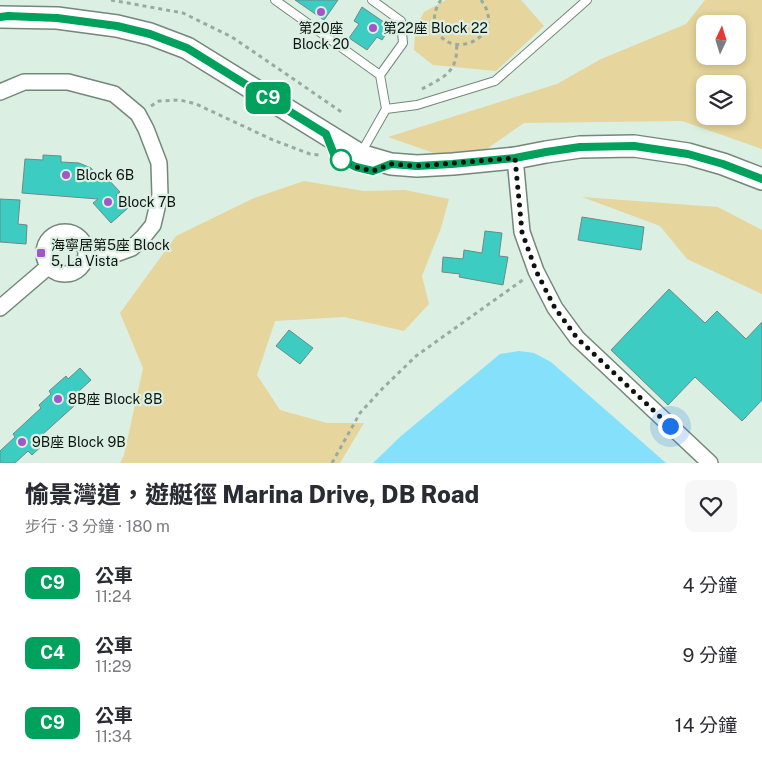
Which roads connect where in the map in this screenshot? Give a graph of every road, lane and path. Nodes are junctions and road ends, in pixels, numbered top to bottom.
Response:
1 (111, 0) edge
2 (275, 0) edge
3 (372, 0) edge
4 (441, 0) edge
5 (481, 0) edge
6 (587, 0) edge
7 (0, 17) edge
8 (457, 45) junction
9 (380, 75) junction
10 (0, 92) edge
11 (417, 105) junction
12 (386, 109) junction
13 (343, 113) dead end
14 (138, 114) junction
15 (326, 134) junction
16 (319, 155) dead end
17 (360, 155) junction
18 (515, 158) junction
19 (391, 164) junction
20 (762, 179) edge
21 (85, 249) junction
22 (49, 266) junction
23 (525, 278) dead end
24 (0, 308) edge
25 (332, 463) edge
26 (710, 463) edge

1 - 13 path
2 - 9 lane
3 - 9 lane
4 - 8 path
5 - 8 path
6 - 11 lane
7 - 15 street
8 - 11 path
9 - 12 lane
10 - 14 street
11 - 12 lane
12 - 17 lane
14 - 16 path
14 - 21 street
15 - 17 street
15 - 19 lane
17 - 19 street
18 - 19 street
18 - 20 street
18 - 26 street
21 - 22 street
21 - 22 street
22 - 24 street
23 - 25 path

